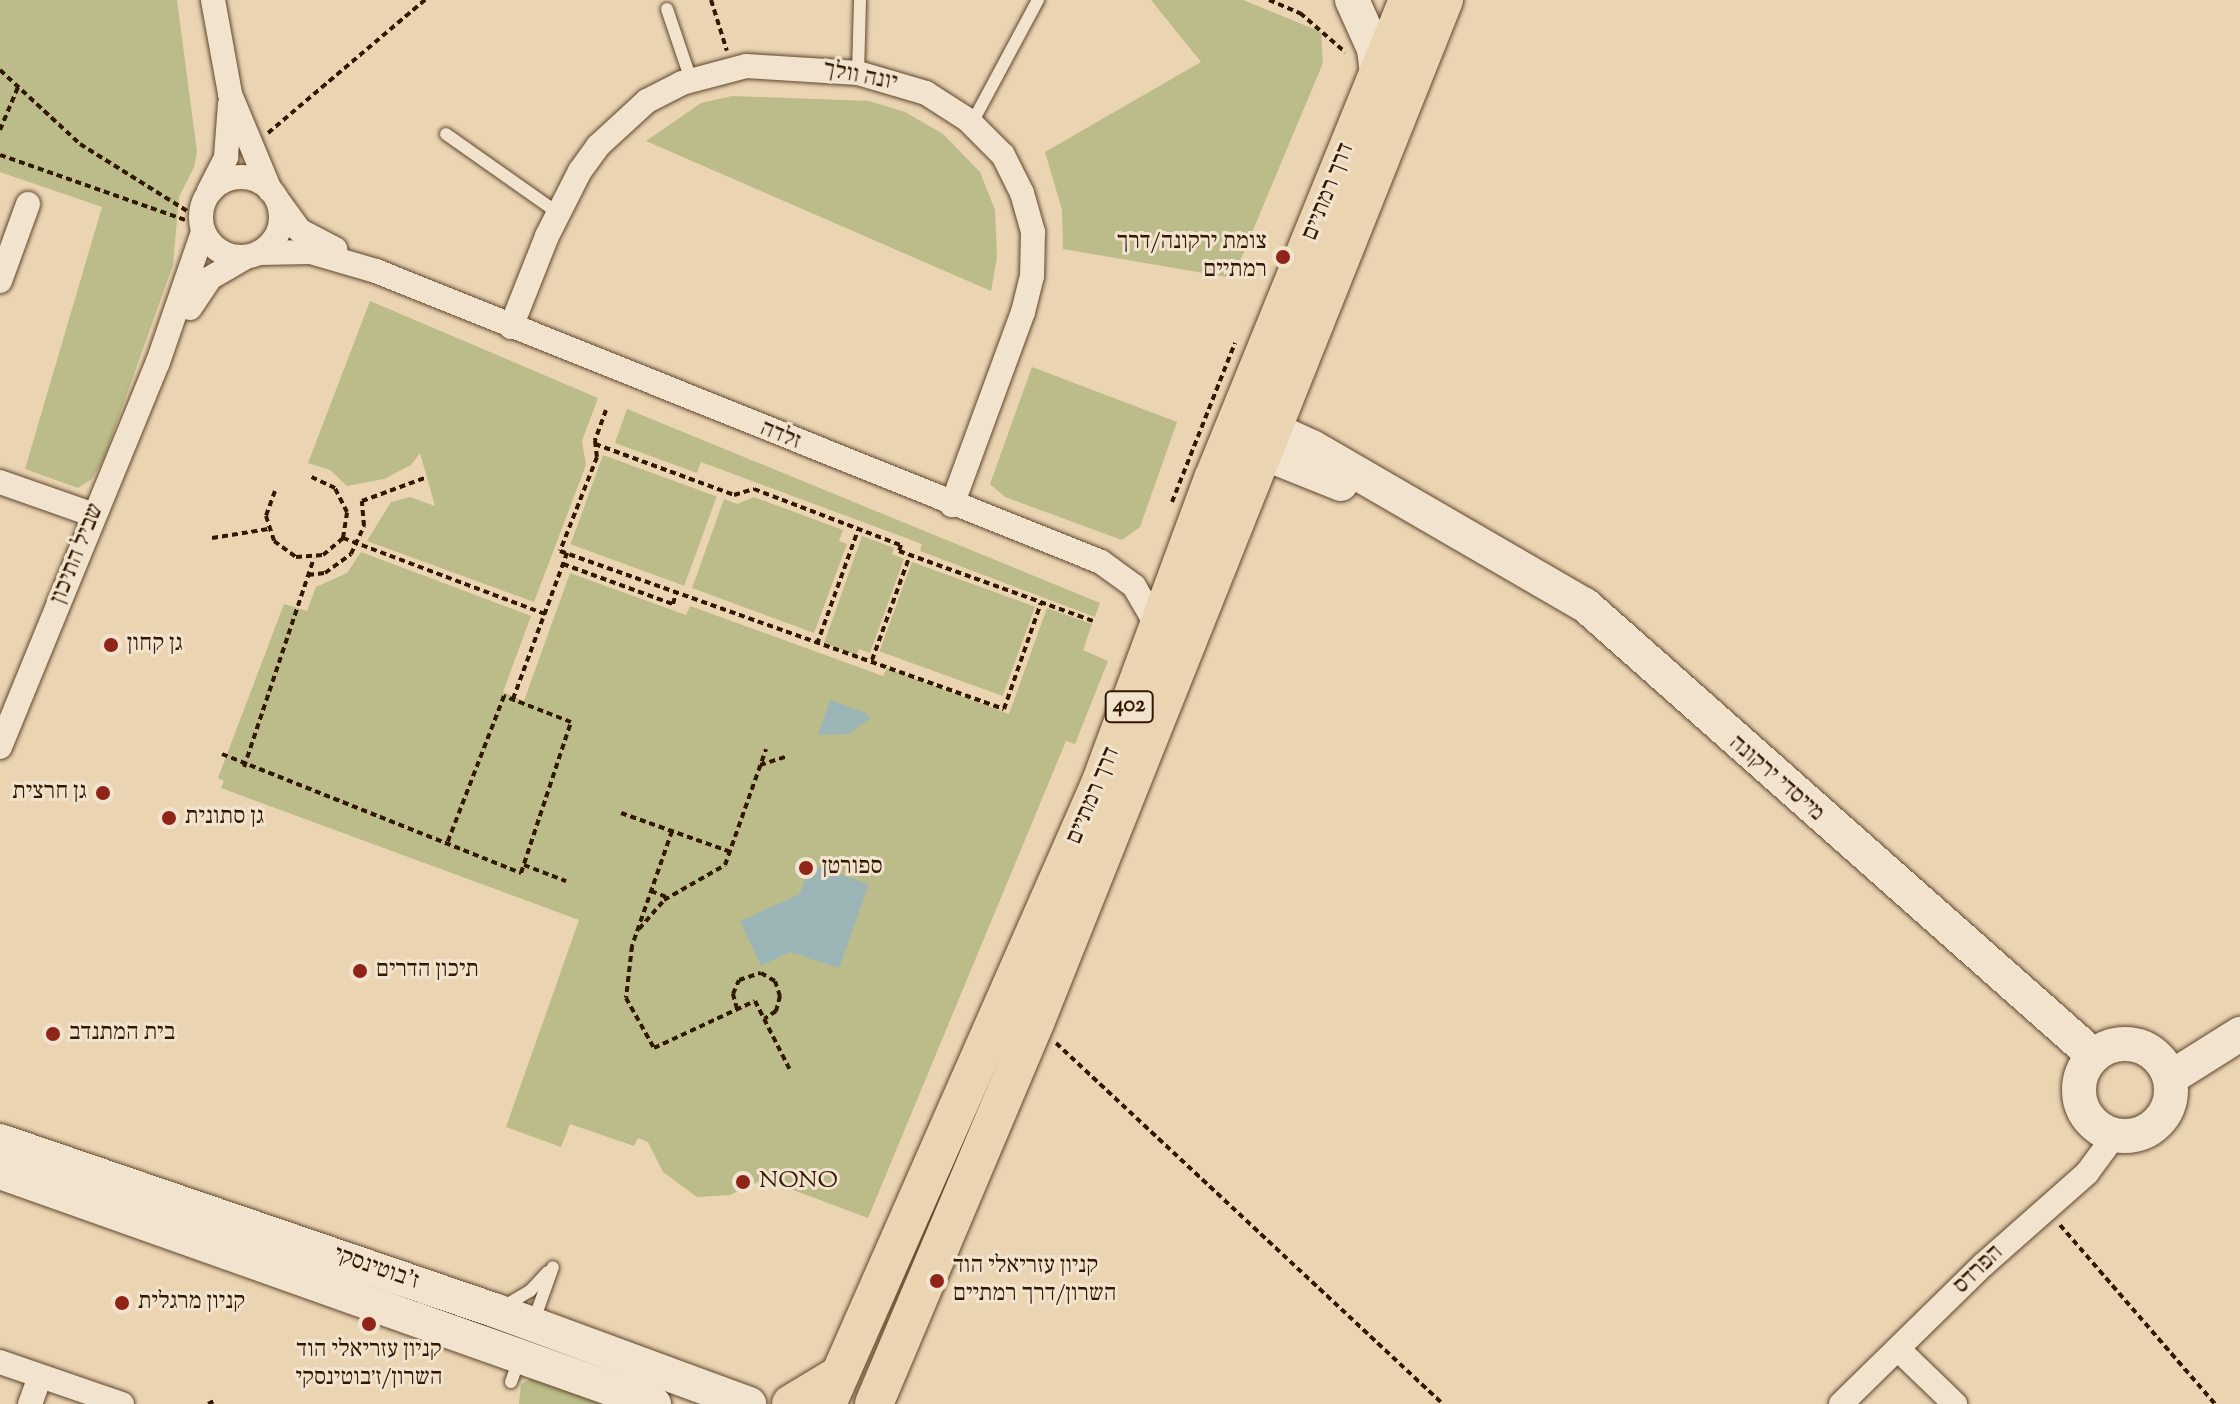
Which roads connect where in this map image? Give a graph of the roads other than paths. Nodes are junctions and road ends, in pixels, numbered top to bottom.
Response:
1 (213, 0) edge
2 (860, 0) edge
3 (1038, 0) edge
4 (1352, 0) edge
5 (1408, 0) edge
6 (1444, 0) edge
7 (667, 9) dead end
8 (1364, 68) junction
9 (858, 73) junction
10 (691, 80) junction
11 (230, 94) junction
12 (972, 123) junction
13 (446, 134) dead end
14 (273, 193) junction
15 (207, 194) junction
16 (28, 204) dead end
17 (558, 213) junction
18 (202, 226) junction
19 (253, 255) junction
20 (376, 271) junction
21 (0, 281) edge
22 (511, 327) junction
23 (158, 362) junction
24 (1255, 437) junction
25 (0, 482) edge
26 (952, 505) junction
27 (94, 515) junction
28 (1159, 629) junction
29 (0, 747) edge
30 (2240, 1034) edge
31 (2093, 1055) junction
32 (2170, 1078) junction
33 (2115, 1135) junction
34 (0, 1141) edge
35 (0, 1172) edge
36 (494, 1310) junction
37 (1899, 1350) junction
38 (521, 1353) junction
39 (0, 1362) edge
40 (40, 1377) junction
41 (833, 1389) edge
42 (30, 1404) edge
43 (122, 1404) edge
44 (654, 1404) edge
45 (749, 1404) edge
46 (791, 1404) edge
47 (874, 1404) edge
48 (1841, 1404) edge
49 (1955, 1404) edge

1 - 11 street
2 - 9 lane
3 - 12 lane
4 - 8 street
5 - 8 main road, דרך רמתיים / 402
6 - 24 main road, דרך רמתיים / 402
7 - 10 lane
8 - 24 main road, דרך רמתיים / 402
9 - 10 street, יונה וולך
9 - 12 street, יונה וולך
10 - 17 street, יונה וולך
11 - 14 street
11 - 15 street
12 - 26 street, יונה וולך
13 - 17 lane
14 - 15 street
14 - 19 street
14 - 20 street, זלדה
15 - 18 street
16 - 21 street
17 - 22 street, יונה וולך
18 - 19 street
18 - 23 street, שביל התיכון
19 - 20 street, זלדה
19 - 23 street, שביל התיכון
20 - 22 street, זלדה
22 - 26 street, זלדה
23 - 27 street, שביל התיכון
24 - 28 main road, דרך רמתיים / 402
24 - 31 street, מייסדי ירקונה
24 - 47 main road, דרך רמתיים / 402
25 - 27 street
26 - 28 street, זלדה
27 - 29 street, שביל התיכון
28 - 41 main road, דרך רמתיים / 402
30 - 32 street
31 - 32 street
31 - 33 street
32 - 33 street
33 - 37 street, הפרדס
34 - 36 street, ז'בוטינסקי
35 - 38 street, ז'בוטינסקי
36 - 38 street, ז'בוטינסקי
36 - 38 lane
37 - 48 street, הפרדס
37 - 49 street
38 - 44 street, ז'בוטינסקי
38 - 45 street, ז'בוטינסקי
39 - 40 street
40 - 42 street
40 - 43 street
41 - 46 main road

